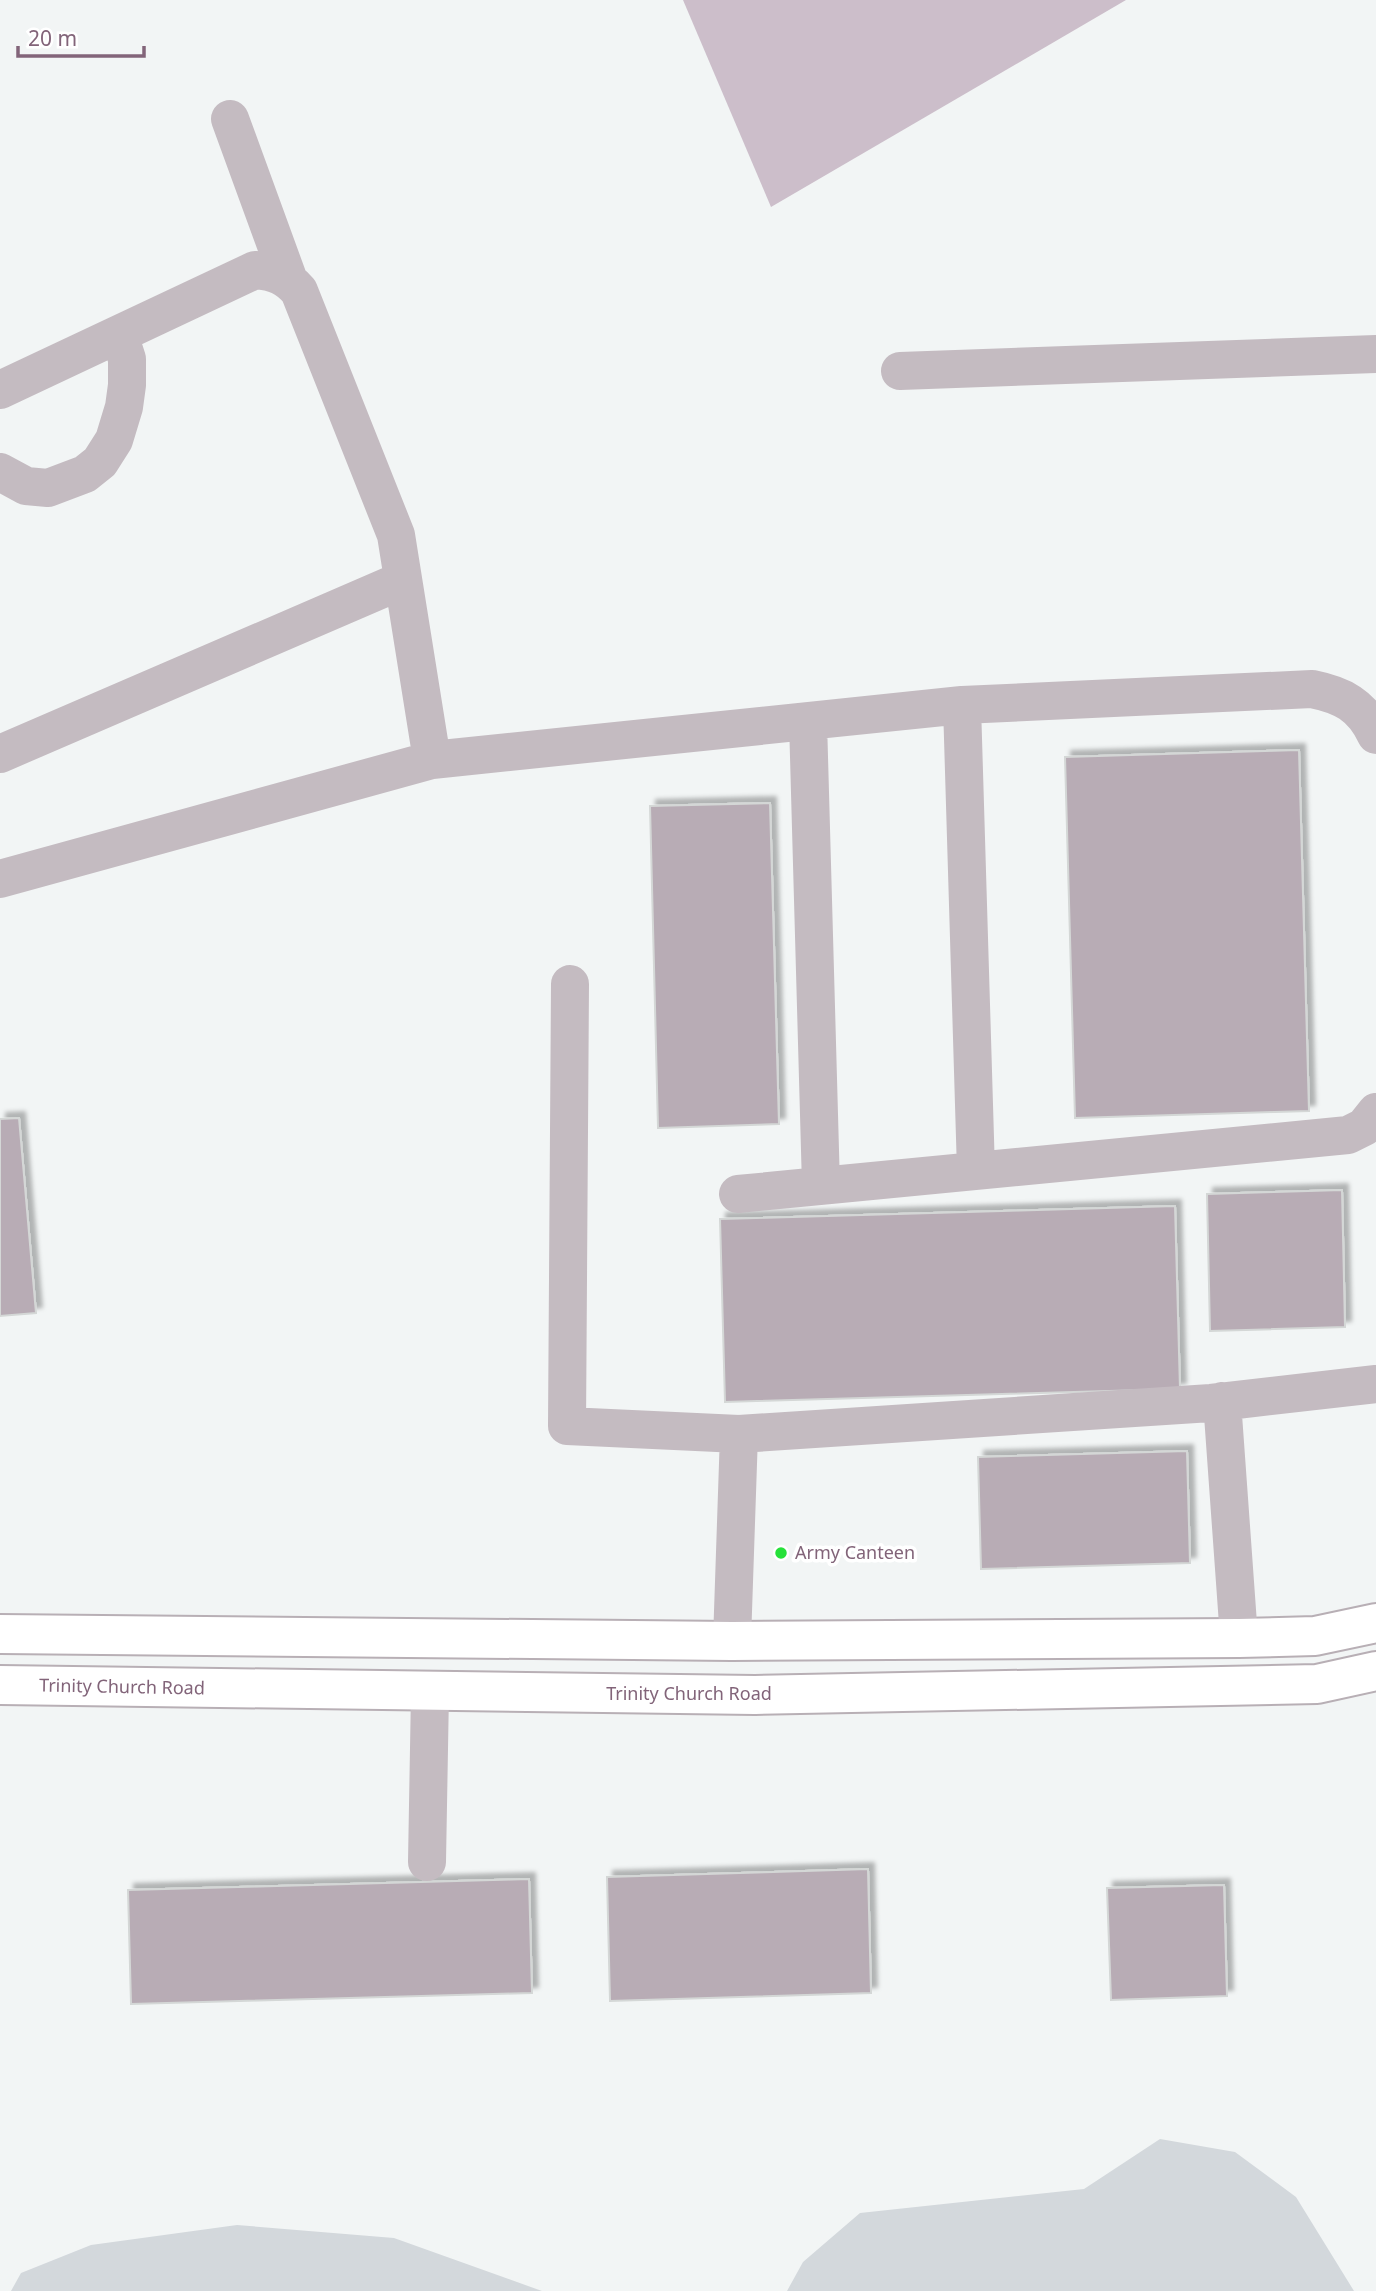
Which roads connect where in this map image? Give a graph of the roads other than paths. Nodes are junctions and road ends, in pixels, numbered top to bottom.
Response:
1 (230, 119) dead end
2 (288, 278) junction
3 (120, 334) junction
4 (1376, 354) edge
5 (900, 371) dead end
6 (0, 390) edge
7 (0, 472) edge
8 (403, 580) junction
9 (962, 705) junction
10 (808, 721) junction
11 (1376, 735) edge
12 (0, 754) edge
13 (432, 761) junction
14 (0, 878) edge
15 (569, 984) dead end
16 (1376, 1112) edge
17 (976, 1171) junction
18 (821, 1186) junction
19 (738, 1194) dead end
20 (1376, 1384) edge
21 (1222, 1401) junction
22 (739, 1434) junction
23 (1376, 1623) edge
24 (0, 1634) edge
25 (1239, 1638) junction
26 (732, 1641) junction
27 (1376, 1671) edge
28 (0, 1685) edge
29 (430, 1692) junction
30 (427, 1862) dead end

1 - 2 lane
2 - 3 lane
2 - 8 lane
3 - 6 lane
3 - 7 lane
4 - 5 lane
8 - 12 lane
8 - 13 lane
9 - 10 lane
9 - 11 lane
9 - 17 lane
10 - 13 lane
10 - 18 lane
13 - 14 lane
15 - 22 lane
16 - 17 lane
17 - 18 lane
18 - 19 lane
20 - 21 lane
21 - 22 lane
21 - 25 lane
22 - 26 lane
23 - 25 main road
24 - 26 main road
25 - 26 main road
27 - 29 main road, Trinity Church Road
28 - 29 main road, Trinity Church Road
29 - 30 lane

